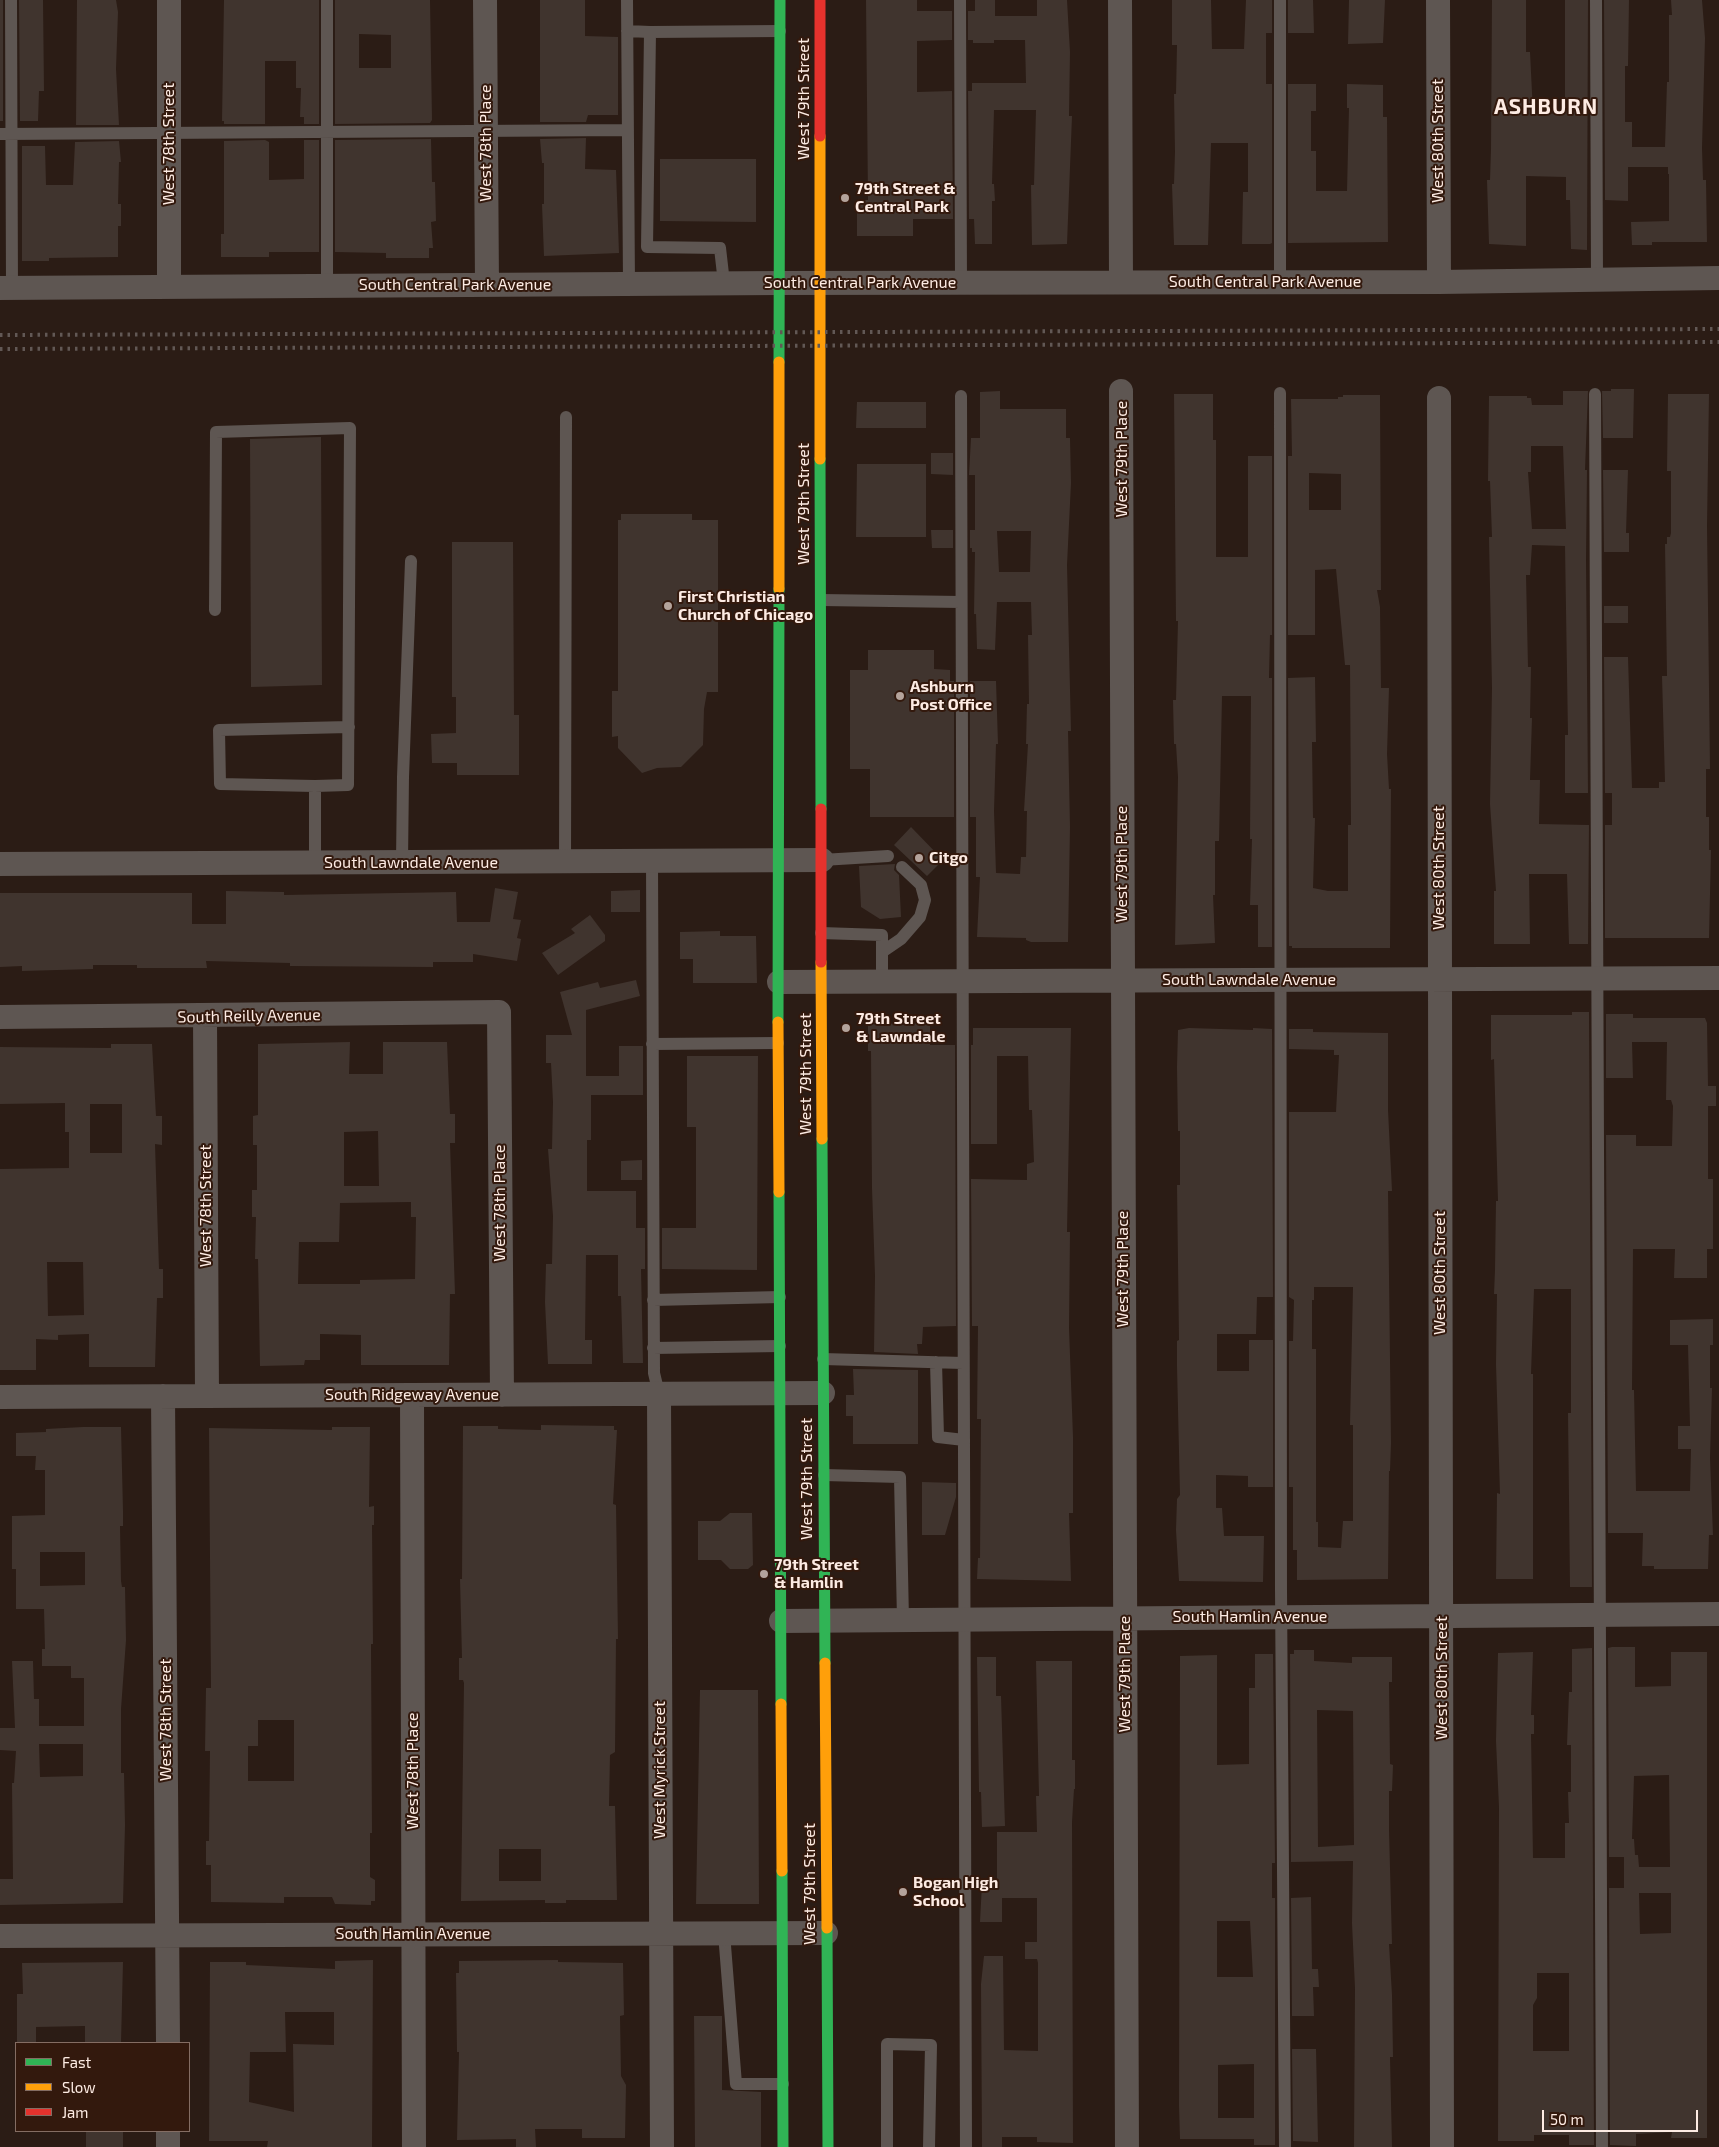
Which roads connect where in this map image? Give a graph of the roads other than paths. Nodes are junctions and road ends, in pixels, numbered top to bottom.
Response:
1 (11, 0) edge
2 (169, 0) edge
3 (326, 0) edge
4 (485, 0) edge
5 (627, 0) edge
6 (780, 0) edge
7 (820, 0) edge
8 (960, 0) edge
9 (1120, 0) edge
10 (1280, 0) edge
11 (1438, 0) edge
12 (1596, 0) edge
13 (627, 31) junction
14 (780, 31) junction
15 (650, 32) junction
16 (628, 130) junction
17 (486, 131) junction
18 (326, 132) junction
19 (169, 133) junction
20 (6, 134) edge
21 (1719, 278) edge
22 (1597, 279) junction
23 (1121, 282) junction
24 (1280, 282) junction
25 (1439, 282) junction
26 (724, 283) junction
27 (780, 283) junction
28 (820, 283) junction
29 (962, 283) junction
30 (628, 284) junction
31 (487, 285) junction
32 (327, 286) junction
33 (170, 287) junction
34 (6, 288) edge
35 (1121, 391) dead end
36 (1280, 393) dead end
37 (1595, 394) dead end
38 (961, 396) dead end
39 (1439, 398) dead end
40 (566, 417) dead end
41 (411, 561) dead end
42 (821, 600) junction
43 (962, 602) junction
44 (215, 610) dead end
45 (349, 727) junction
46 (315, 786) junction
47 (888, 856) dead end
48 (822, 860) junction
49 (652, 861) junction
50 (779, 861) junction
51 (402, 862) junction
52 (565, 862) junction
53 (315, 863) junction
54 (0, 864) edge
55 (902, 867) dead end
56 (821, 934) junction
57 (882, 952) junction
58 (1598, 978) junction
59 (1719, 978) edge
60 (1439, 979) junction
61 (1282, 980) junction
62 (1122, 981) junction
63 (779, 982) junction
64 (822, 982) junction
65 (882, 982) junction
66 (963, 982) junction
67 (499, 1012) joint
68 (0, 1017) edge
69 (205, 1017) junction
70 (778, 1043) junction
71 (652, 1044) junction
72 (780, 1296) junction
73 (653, 1300) junction
74 (780, 1346) junction
75 (653, 1348) junction
76 (823, 1359) junction
77 (936, 1362) junction
78 (964, 1363) junction
79 (781, 1393) junction
80 (823, 1393) junction
81 (659, 1394) junction
82 (412, 1395) junction
83 (502, 1395) junction
84 (163, 1396) junction
85 (207, 1396) junction
86 (0, 1397) edge
87 (964, 1440) junction
88 (824, 1475) junction
89 (1719, 1614) edge
90 (1601, 1615) junction
91 (1442, 1616) junction
92 (1282, 1617) junction
93 (1125, 1618) junction
94 (824, 1620) junction
95 (903, 1620) junction
96 (964, 1620) junction
97 (781, 1621) junction
98 (724, 1933) junction
99 (782, 1933) junction
100 (826, 1933) junction
101 (413, 1934) junction
102 (660, 1934) junction
103 (168, 1935) junction
104 (0, 1936) edge
105 (168, 2042) edge
106 (782, 2084) junction
107 (168, 2132) edge
108 (168, 2147) edge
109 (414, 2147) edge
110 (662, 2147) edge
111 (783, 2147) edge
112 (828, 2147) edge
113 (887, 2147) edge
114 (929, 2147) edge
115 (966, 2147) edge
116 (1127, 2147) edge
117 (1285, 2147) edge
118 (1442, 2147) edge
119 (1602, 2147) edge

1 - 20 lane
2 - 19 street, West 78th Street
3 - 18 lane
4 - 17 street, West 78th Place
5 - 13 lane
6 - 14 main road, West 79th Street
7 - 28 main road, West 79th Street
8 - 29 lane
9 - 23 street
10 - 24 lane
11 - 25 street, West 80th Street
12 - 22 lane
13 - 15 lane
13 - 16 lane
14 - 15 lane
14 - 27 main road, West 79th Street
15 - 26 lane
16 - 17 lane
16 - 30 lane
17 - 18 lane
17 - 31 street, West 78th Place
18 - 19 lane
18 - 32 lane
19 - 20 lane
19 - 33 street, West 78th Street
20 - 34 lane
21 - 22 street, South Central Park Avenue
22 - 25 street, South Central Park Avenue
23 - 24 street, South Central Park Avenue
23 - 29 street, South Central Park Avenue
24 - 25 street, South Central Park Avenue
26 - 27 street, South Central Park Avenue
26 - 30 street, South Central Park Avenue
27 - 28 street, South Central Park Avenue
27 - 50 main road, West 79th Street
28 - 29 street, South Central Park Avenue
28 - 42 main road, West 79th Street
30 - 31 street, South Central Park Avenue
31 - 32 street, South Central Park Avenue
32 - 33 street, South Central Park Avenue
33 - 34 street, South Central Park Avenue
35 - 62 street, West 79th Place
36 - 61 lane
37 - 58 lane
38 - 43 lane
39 - 60 street, West 80th Street
40 - 52 lane
41 - 51 lane
42 - 43 lane
42 - 48 main road, West 79th Street
43 - 66 lane
44 - 45 lane
45 - 46 lane
45 - 46 lane
46 - 53 lane
47 - 48 lane
48 - 50 street, South Lawndale Avenue
48 - 56 main road, West 79th Street
49 - 50 street, South Lawndale Avenue
49 - 52 street, South Lawndale Avenue
49 - 71 lane
50 - 63 main road, West 79th Street
51 - 52 street, South Lawndale Avenue
51 - 53 street, South Lawndale Avenue
53 - 54 street, South Lawndale Avenue
55 - 57 lane
56 - 57 lane
56 - 64 main road, West 79th Street
57 - 65 lane
58 - 59 street, South Lawndale Avenue
58 - 60 street, South Lawndale Avenue
58 - 90 lane
60 - 61 street, South Lawndale Avenue
60 - 91 street, West 80th Street
61 - 62 street, South Lawndale Avenue
61 - 92 lane
62 - 66 street, South Lawndale Avenue
62 - 93 street, West 79th Place
63 - 64 street, South Lawndale Avenue
63 - 70 main road, West 79th Street
64 - 65 street, South Lawndale Avenue
64 - 76 main road, West 79th Street
65 - 66 street, South Lawndale Avenue
66 - 78 lane
67 - 69 street, South Reilly Avenue
67 - 83 street, West 78th Place
68 - 69 street, South Reilly Avenue
69 - 85 street, West 78th Street
70 - 71 lane
70 - 72 main road, West 79th Street
71 - 73 lane
72 - 73 lane
72 - 74 main road, West 79th Street
73 - 75 lane
74 - 75 lane
74 - 79 main road, West 79th Street
75 - 81 lane
76 - 77 lane
76 - 80 main road, West 79th Street
77 - 78 lane
77 - 87 lane
78 - 87 lane
79 - 80 street, South Ridgeway Avenue
79 - 81 street, South Ridgeway Avenue
79 - 97 main road, West 79th Street
80 - 88 main road, West 79th Street
81 - 83 street, South Ridgeway Avenue
81 - 102 street, West Myrick Street
82 - 83 street, South Ridgeway Avenue
82 - 85 street, South Ridgeway Avenue
82 - 101 street, West 78th Place
84 - 85 street, South Ridgeway Avenue
84 - 86 street, South Ridgeway Avenue
84 - 103 street, West 78th Street
87 - 96 lane
88 - 94 main road, West 79th Street
88 - 95 lane
89 - 90 street, South Hamlin Avenue
90 - 91 street, South Hamlin Avenue
90 - 119 lane
91 - 92 street, South Hamlin Avenue
91 - 118 street, West 80th Street
92 - 93 street, South Hamlin Avenue
92 - 117 lane
93 - 96 street, South Hamlin Avenue
93 - 116 street, West 79th Place
94 - 95 street, South Hamlin Avenue
94 - 97 street, South Hamlin Avenue
94 - 100 main road, West 79th Street
95 - 96 street, South Hamlin Avenue
96 - 115 lane
97 - 99 main road, West 79th Street
98 - 99 street, South Hamlin Avenue
98 - 102 street, South Hamlin Avenue
98 - 106 lane
99 - 100 street, South Hamlin Avenue
99 - 106 main road, West 79th Street
100 - 112 main road, West 79th Street
101 - 102 street, South Hamlin Avenue
101 - 103 street, South Hamlin Avenue
101 - 109 street, West 78th Place
102 - 110 street, West Myrick Street
103 - 104 street, South Hamlin Avenue
103 - 105 street, West 78th Street
106 - 111 main road, West 79th Street
107 - 108 street
113 - 114 lane

